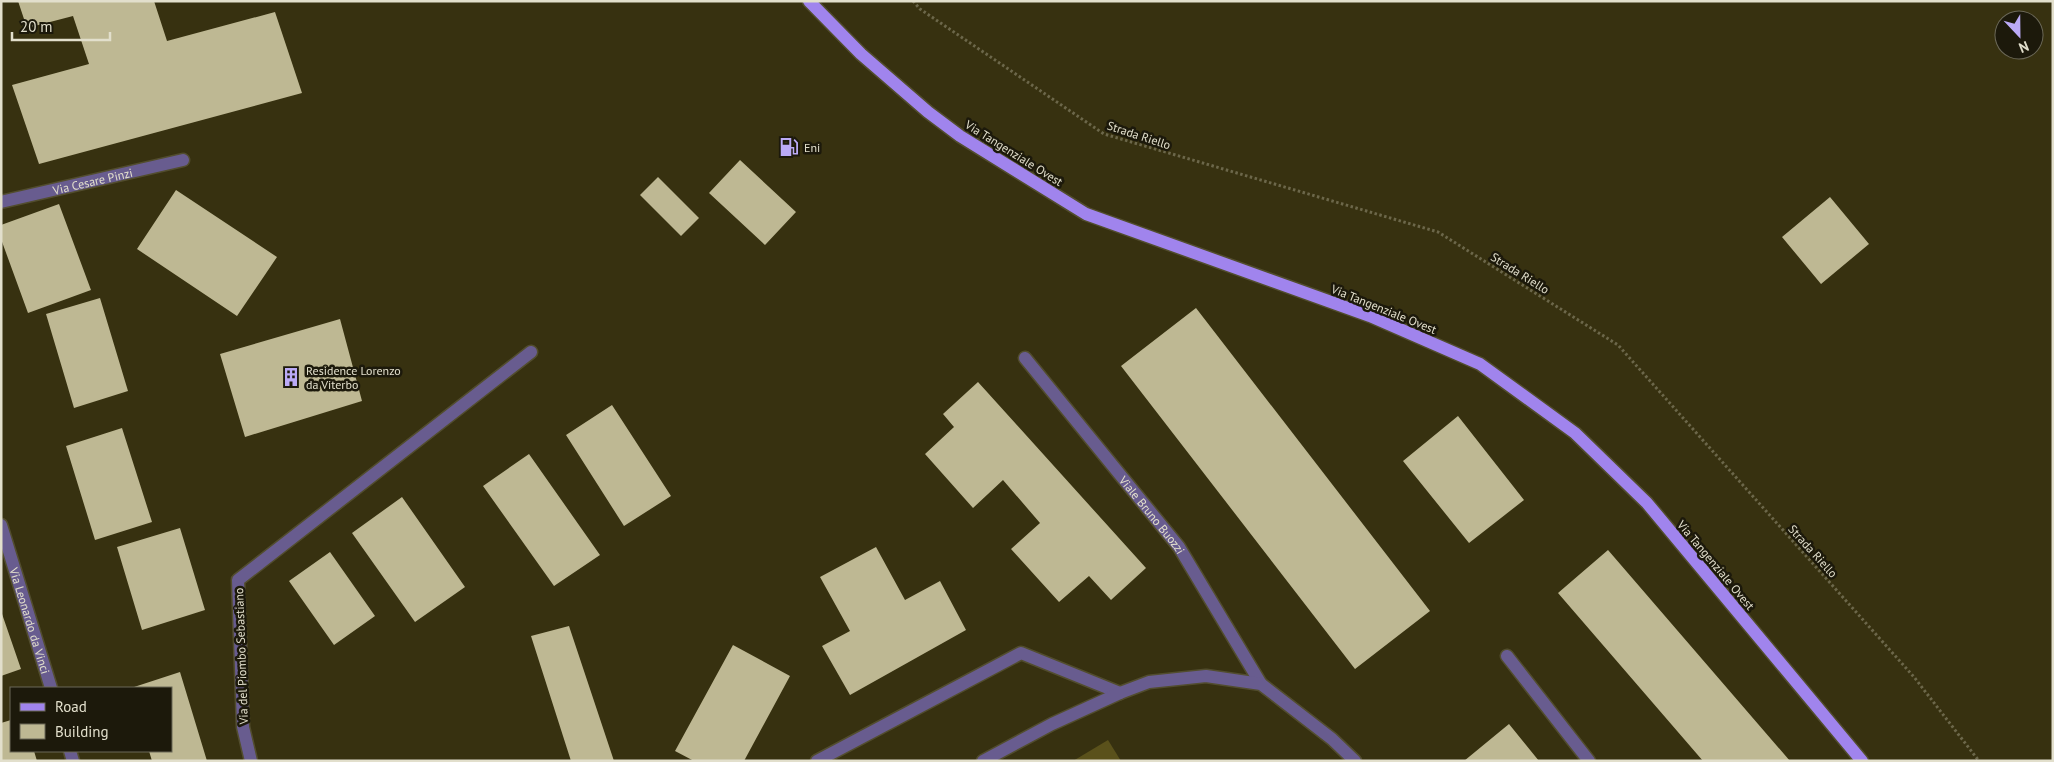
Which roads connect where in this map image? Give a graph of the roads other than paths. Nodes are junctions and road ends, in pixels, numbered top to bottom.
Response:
1 (809, 1) edge
2 (183, 160) dead end
3 (1, 202) edge
4 (531, 352) dead end
5 (1025, 358) dead end
6 (1, 525) edge
7 (5, 551) edge
8 (1507, 656) dead end
9 (1261, 684) junction
10 (51, 687) edge
11 (1120, 693) junction
12 (252, 761) edge
13 (817, 761) edge
14 (984, 761) edge
15 (1355, 761) edge
16 (1589, 761) edge
17 (1862, 761) edge

1 - 17 main road, Via Tangenziale Ovest
2 - 3 street, Via Cesare Pinzi
4 - 12 street, Via del Piombo Sebastiano
5 - 9 street, Viale Bruno Buozzi
6 - 7 street, Via Leonardo da Vinci
7 - 10 street, Via Leonardo da Vinci
8 - 16 street
9 - 11 street, Viale Bruno Buozzi
9 - 15 street, Viale Bruno Buozzi
11 - 13 street
11 - 14 street, Viale Bruno Buozzi

